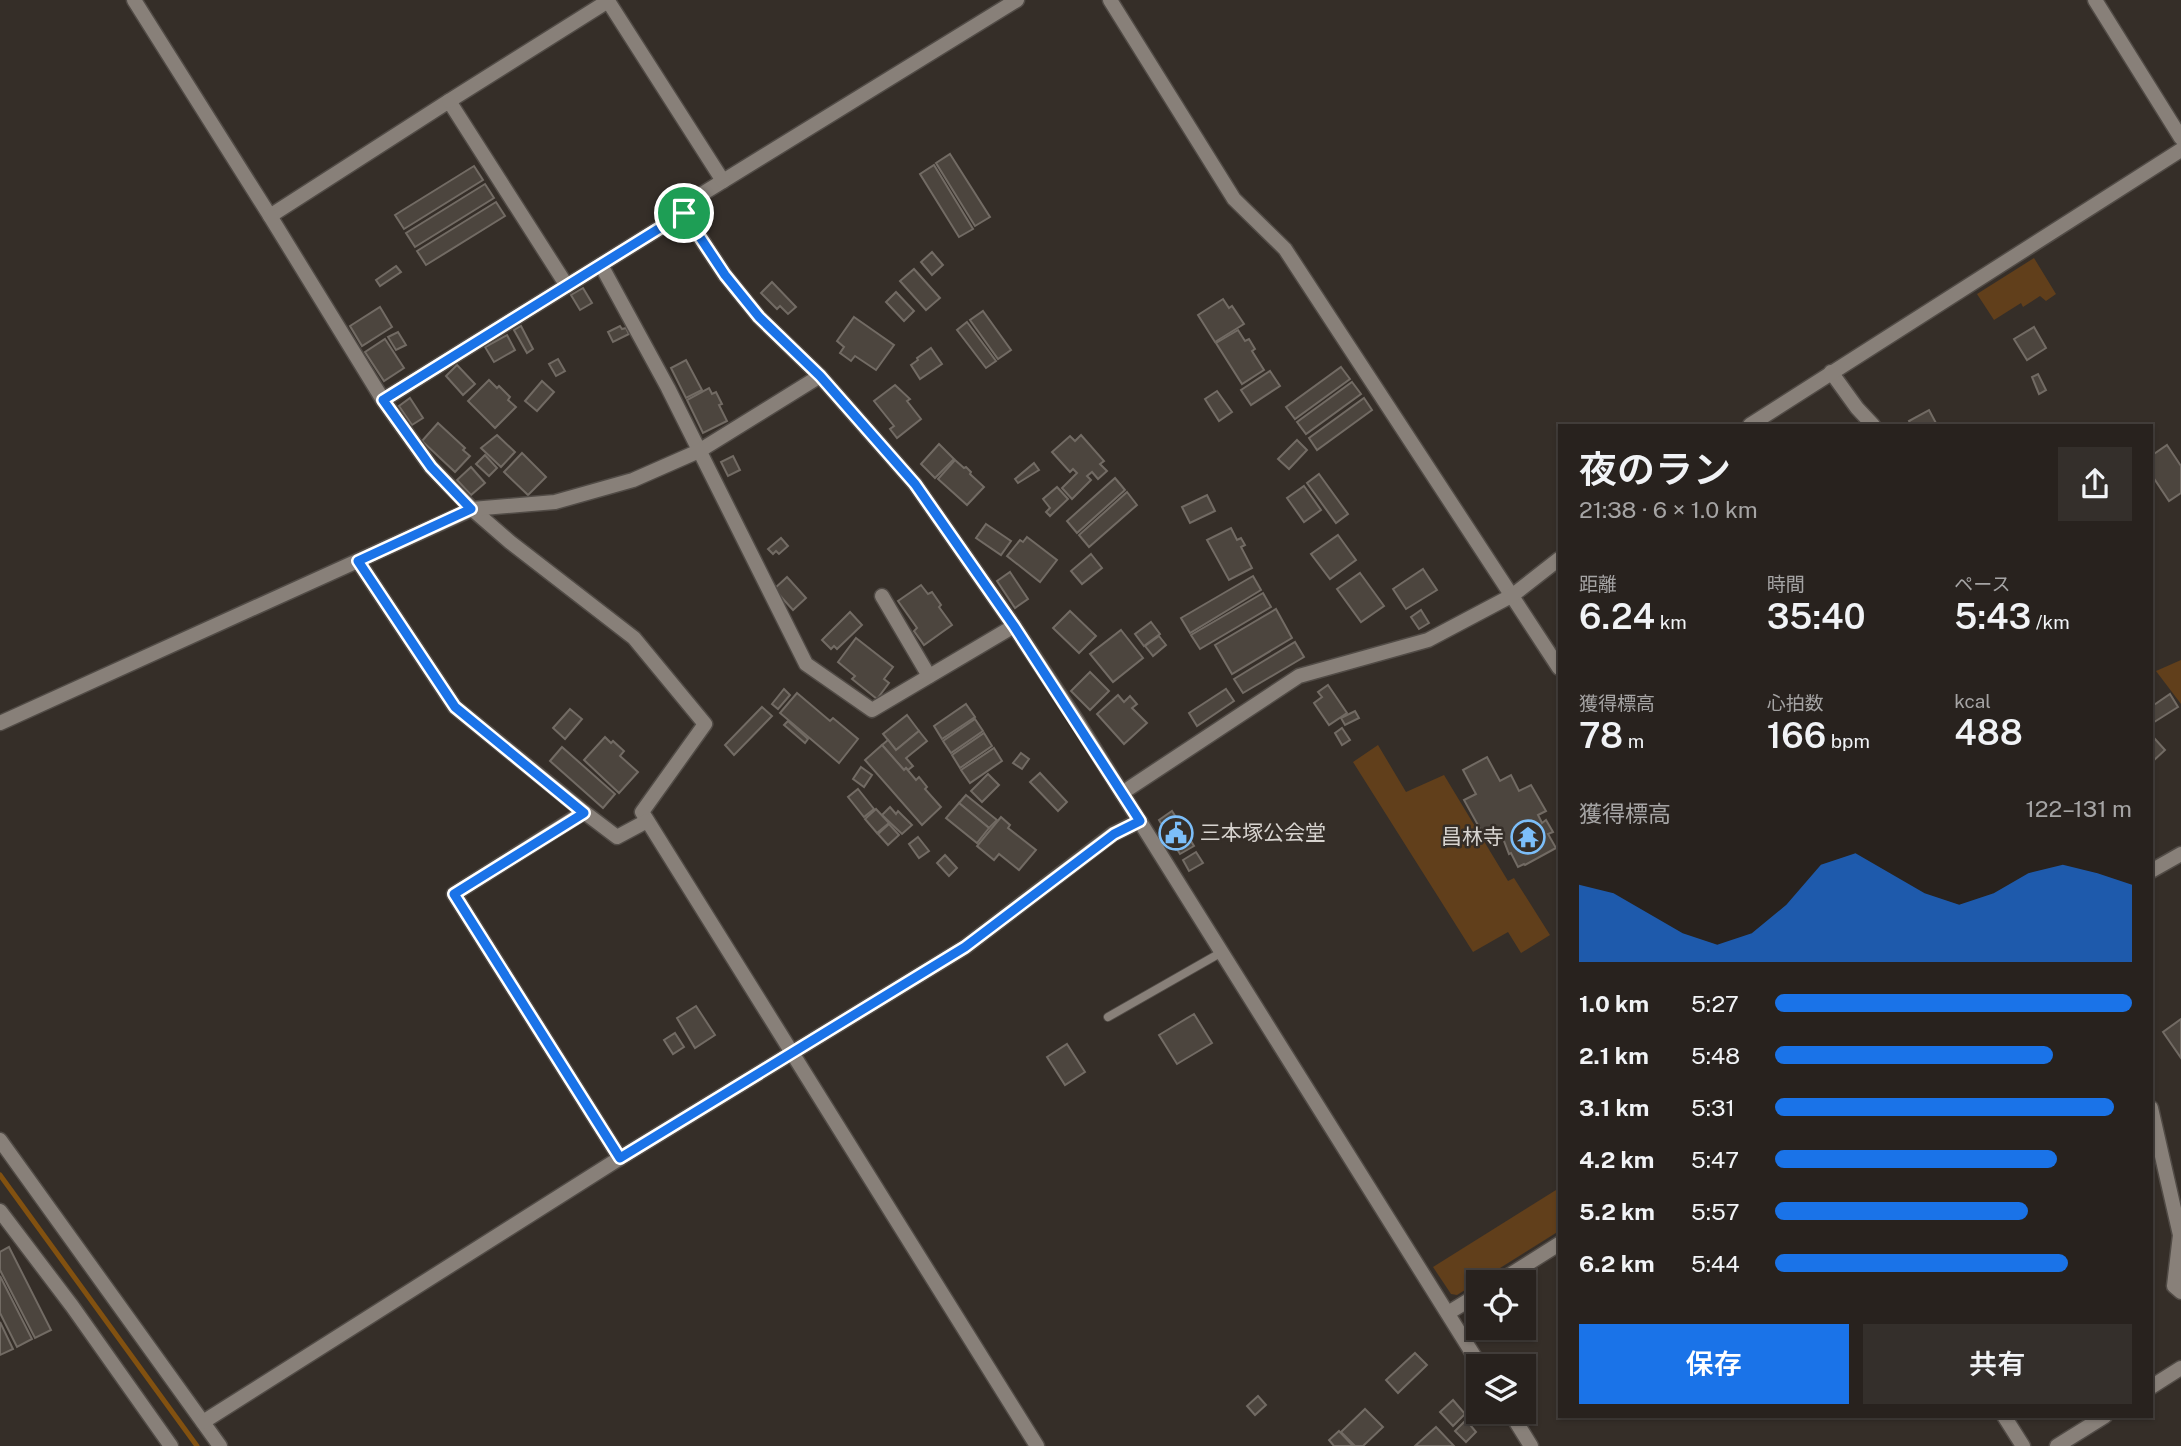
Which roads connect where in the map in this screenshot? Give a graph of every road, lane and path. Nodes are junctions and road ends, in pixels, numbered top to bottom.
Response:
1 (134, 0) edge
2 (1017, 0) edge
3 (1110, 0) edge
4 (2095, 0) edge
5 (449, 101) junction
6 (2181, 138) edge
7 (2181, 150) edge
8 (723, 181) junction
9 (684, 213) junction
10 (270, 216) junction
11 (601, 265) junction
12 (567, 286) junction
13 (1831, 372) junction
14 (820, 376) junction
15 (383, 400) junction
16 (1752, 424) edge
17 (1872, 424) edge
18 (699, 451) junction
19 (471, 509) junction
20 (1558, 560) edge
21 (358, 561) junction
22 (1513, 595) junction
23 (883, 596) dead end
24 (1014, 626) junction
25 (1558, 666) edge
26 (929, 676) junction
27 (0, 723) edge
28 (1122, 793) junction
29 (584, 813) junction
30 (647, 821) junction
31 (1140, 821) junction
32 (2181, 854) edge
33 (2153, 870) edge
34 (1222, 952) junction
35 (1108, 1017) dead end
36 (790, 1052) junction
37 (2153, 1117) edge
38 (0, 1140) edge
39 (620, 1158) junction
40 (0, 1211) edge
41 (1558, 1245) edge
42 (1518, 1270) edge
43 (2181, 1292) edge
44 (1466, 1302) edge
45 (1448, 1313) junction
46 (1473, 1354) edge
47 (2181, 1368) edge
48 (2153, 1386) edge
49 (2005, 1418) edge
50 (2102, 1418) edge
51 (203, 1422) junction
52 (1517, 1424) edge
53 (171, 1446) edge
54 (220, 1446) edge
55 (1037, 1446) edge
56 (1531, 1446) edge
57 (2023, 1446) edge
58 (2057, 1446) edge

1 - 10 street
2 - 8 street
3 - 22 street
4 - 6 street
5 - 8 street
5 - 10 street
5 - 12 street
7 - 13 street
8 - 9 street
9 - 11 street
9 - 14 street
10 - 15 street
11 - 12 street
11 - 18 street
12 - 15 street
13 - 16 street
13 - 17 street
14 - 18 street
14 - 24 street
15 - 19 street
18 - 19 street
18 - 26 street
19 - 21 street
19 - 30 street
20 - 22 street
21 - 27 street
21 - 29 street
22 - 25 street
22 - 28 street
23 - 26 street
24 - 26 street
24 - 28 street
28 - 31 street
29 - 30 street
29 - 39 street
30 - 36 street
31 - 34 street
31 - 36 street
32 - 33 street
34 - 35 lane
34 - 45 street
36 - 39 street
36 - 55 street
37 - 43 street
38 - 51 street
39 - 51 street
40 - 53 street
41 - 42 street
44 - 45 street
45 - 46 street
47 - 48 street
49 - 57 street
50 - 58 street
51 - 54 street
52 - 56 street

